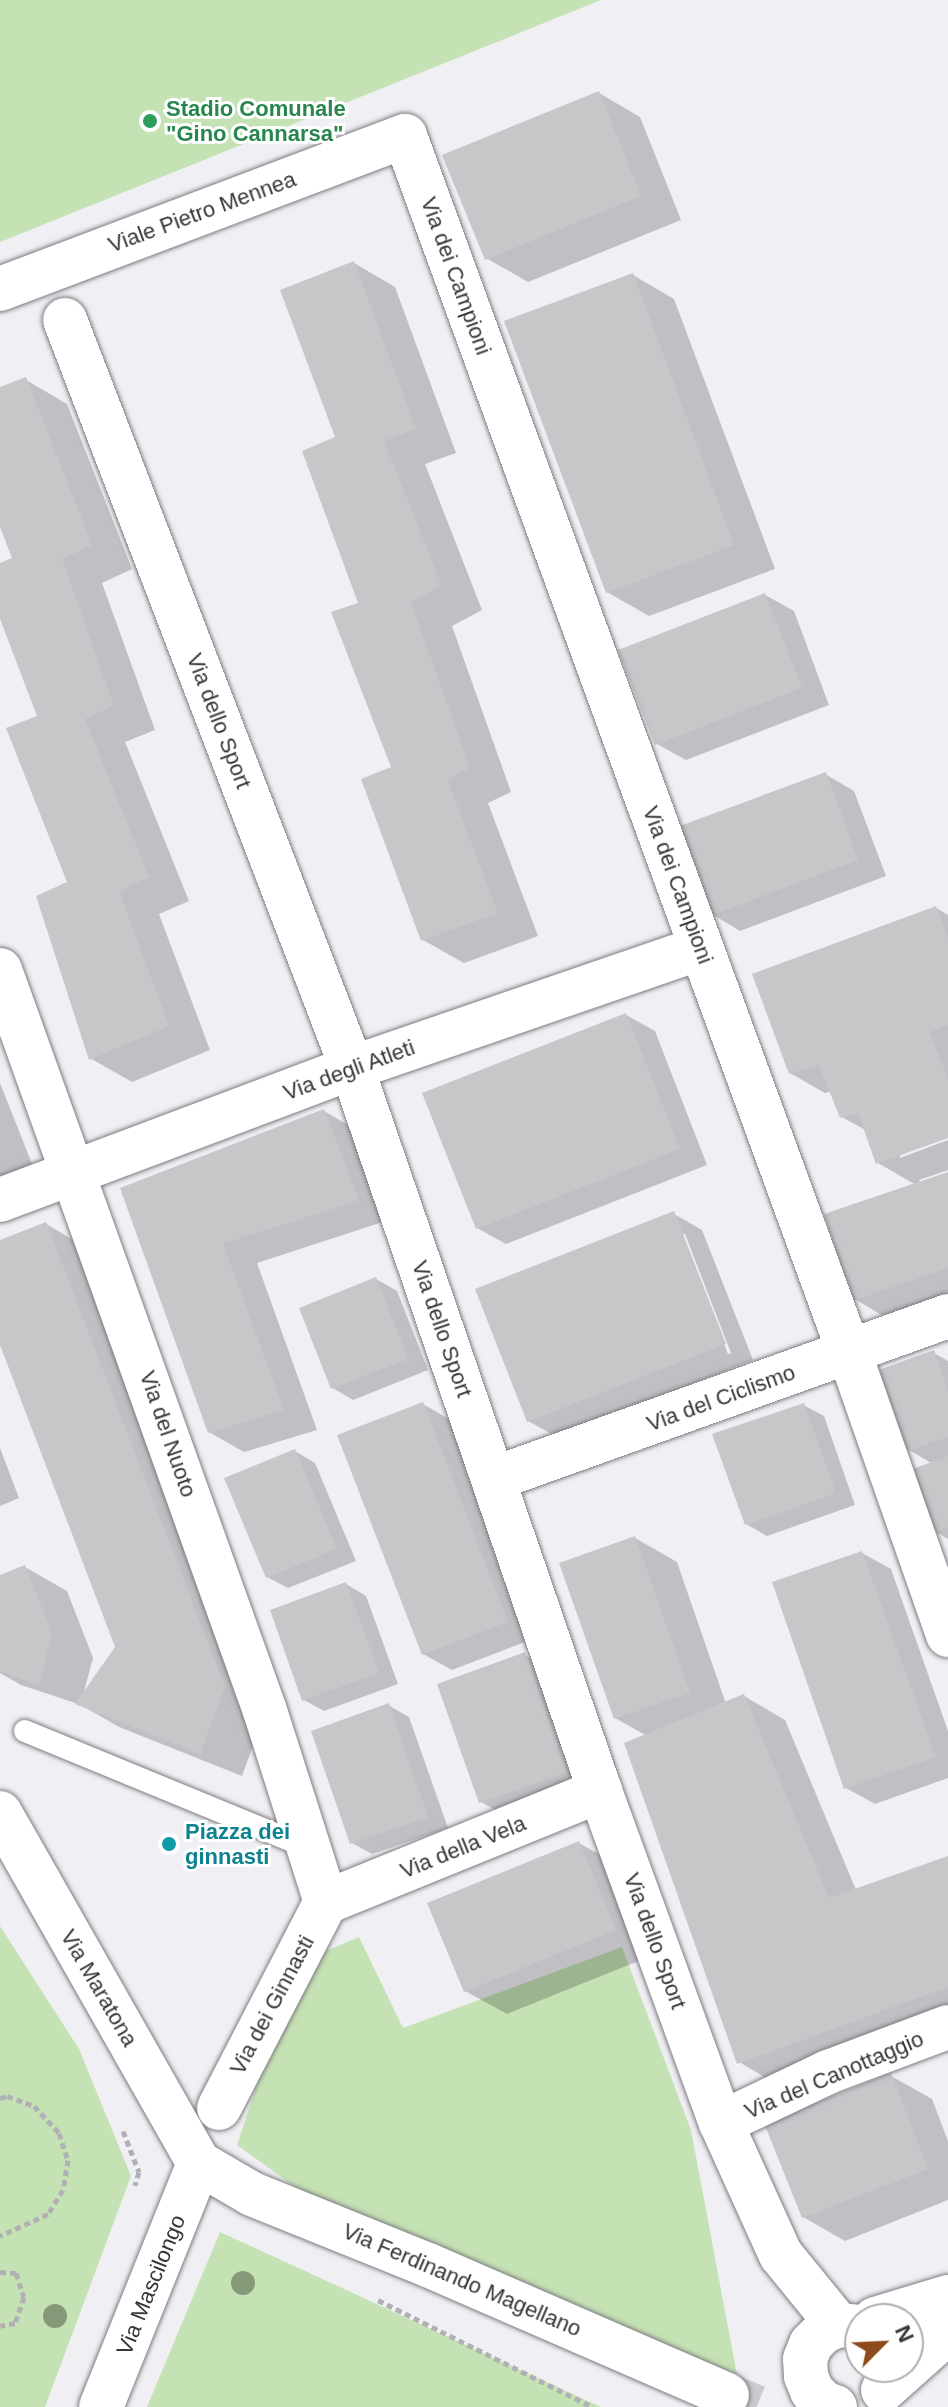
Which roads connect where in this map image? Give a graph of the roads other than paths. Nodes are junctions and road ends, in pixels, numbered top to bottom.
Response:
1 (405, 136) joint
2 (0, 289) edge
3 (65, 320) dead end
4 (701, 948) junction
5 (0, 970) edge
6 (352, 1068) junction
7 (75, 1171) junction
8 (0, 1200) edge
9 (948, 1316) edge
10 (849, 1352) junction
11 (493, 1479) junction
12 (948, 1635) edge
13 (25, 1731) dead end
14 (600, 1791) junction
15 (0, 1813) edge
16 (310, 1848) junction
17 (326, 1902) junction
18 (948, 2027) edge
19 (219, 2108) dead end
20 (721, 2123) junction
21 (199, 2163) junction
22 (948, 2297) edge
23 (924, 2304) edge
24 (844, 2312) edge
25 (844, 2327) edge
26 (948, 2332) edge
27 (727, 2395) tunnel mouth
28 (854, 2397) edge
29 (101, 2407) edge

1 - 2 street, Viale Pietro Mennea
1 - 4 street, Via dei Campioni
3 - 6 street, Via dello Sport
4 - 6 street, Via degli Atleti
4 - 10 street, Via dei Campioni
5 - 7 street, Via del Nuoto
6 - 7 street, Via degli Atleti
6 - 11 street, Via dello Sport
7 - 8 street, Via degli Atleti
7 - 16 street, Via del Nuoto
9 - 10 street, Via del Ciclismo
10 - 11 street, Via del Ciclismo
10 - 12 street, Via dei Campioni
11 - 14 street, Via dello Sport
13 - 16 lane
14 - 17 street, Via della Vela
14 - 20 street, Via dello Sport
15 - 21 street, Via Maratona
16 - 17 street, Via del Nuoto
17 - 19 street, Via dei Ginnasti
18 - 20 street, Via del Canottaggio
20 - 24 street, Via dello Sport
21 - 27 street, Via Ferdinando Magellano
21 - 29 street, Via Mascilongo
22 - 23 street
25 - 28 street
26 - 28 street

